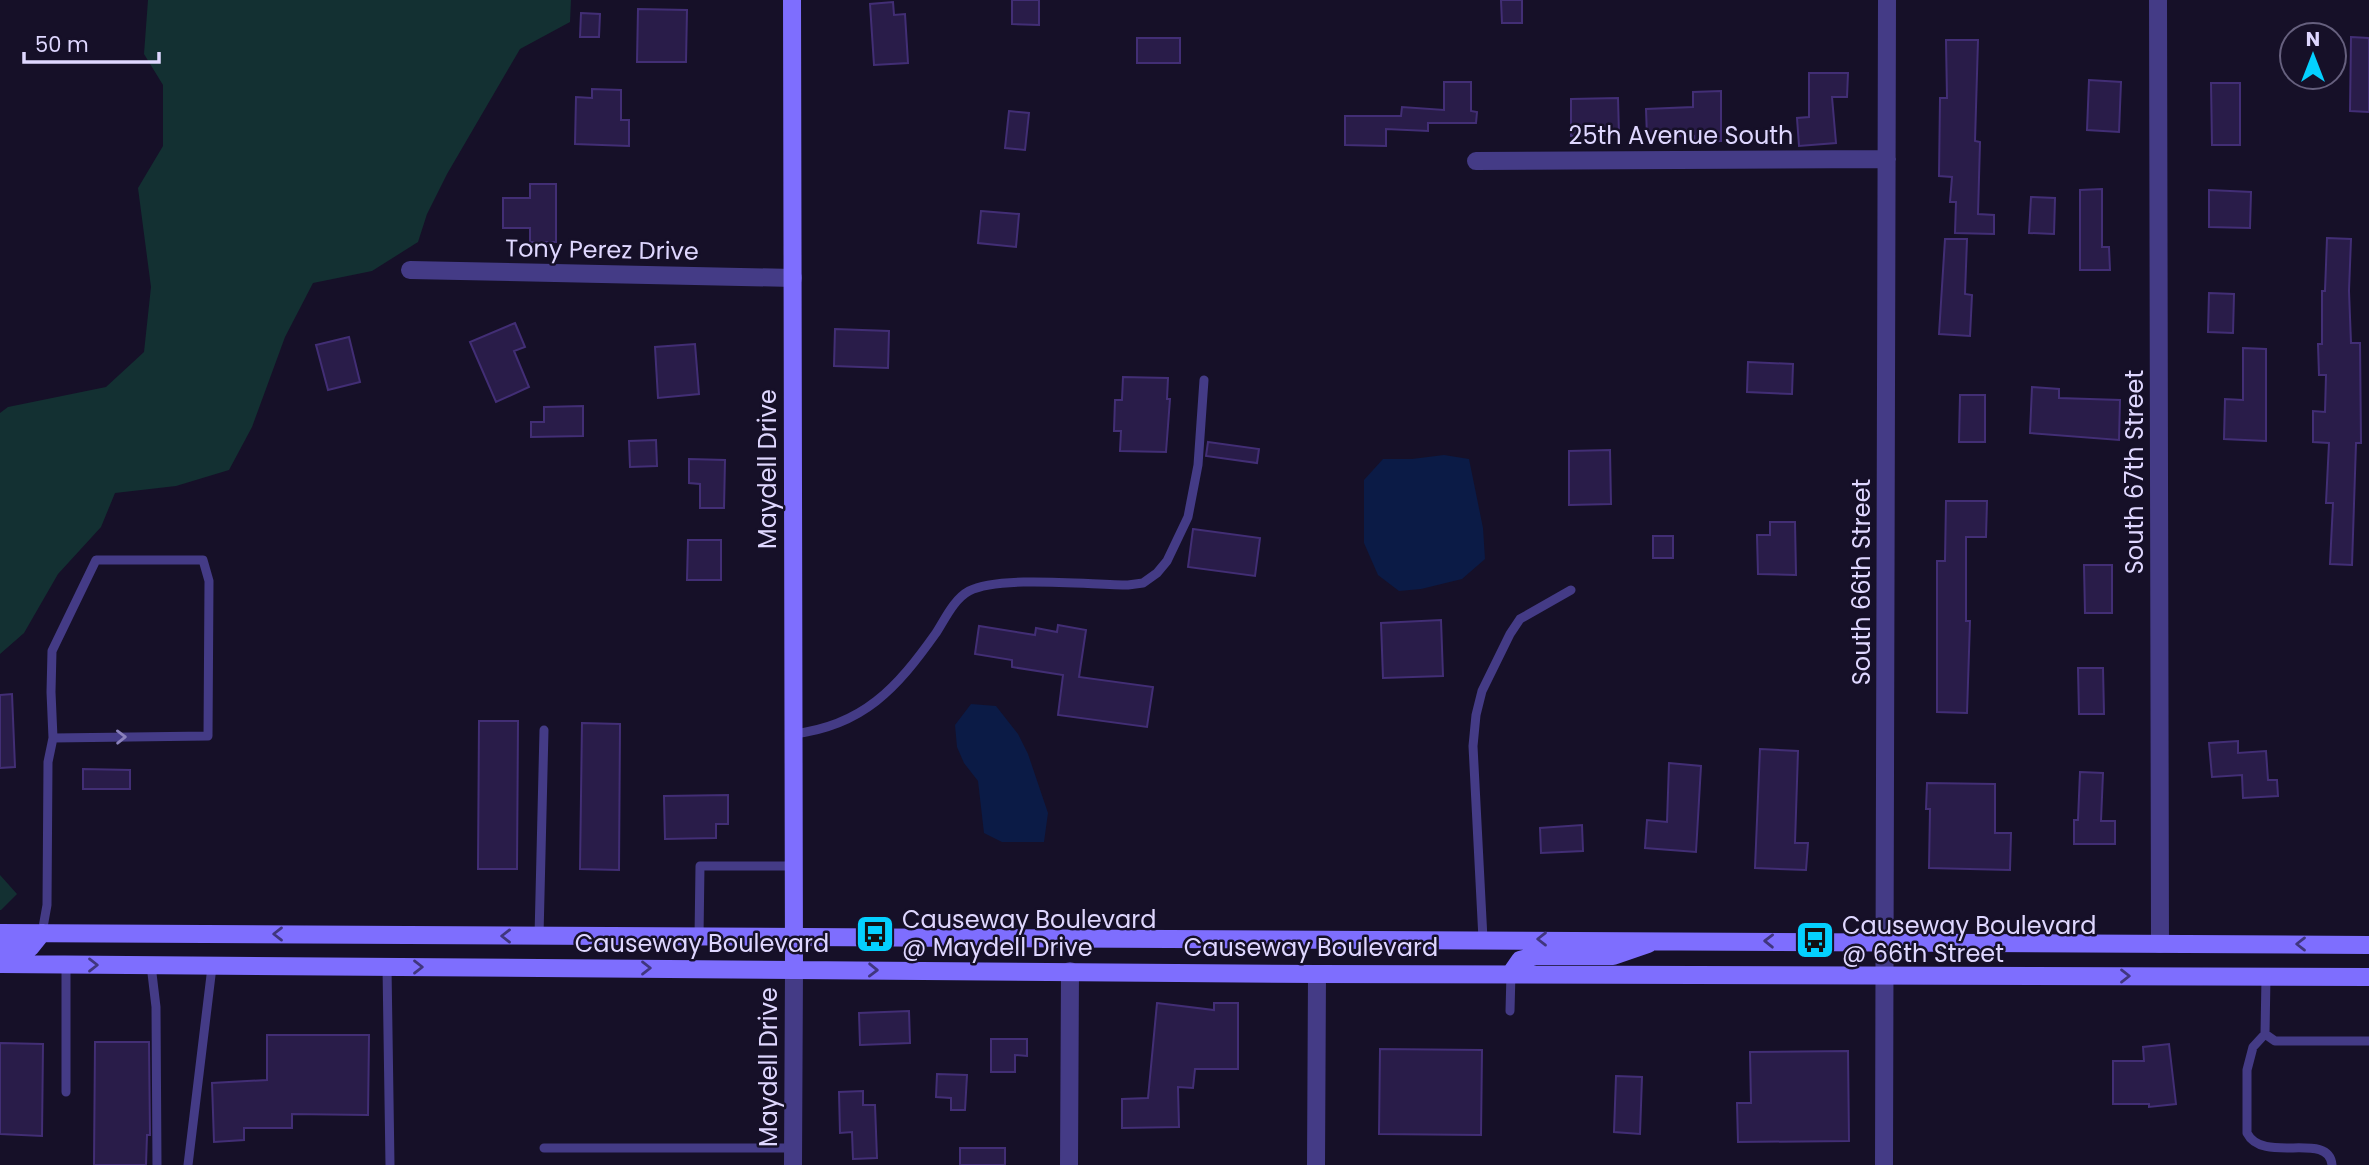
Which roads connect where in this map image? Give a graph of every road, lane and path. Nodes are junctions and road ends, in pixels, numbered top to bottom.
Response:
1 (792, 0) edge
2 (1887, 0) edge
3 (2158, 0) edge
4 (1887, 159) junction
5 (1476, 161) dead end
6 (410, 270) dead end
7 (793, 278) junction
8 (1204, 380) dead end
9 (1571, 590) dead end
10 (544, 730) dead end
11 (793, 734) junction
12 (53, 738) junction
13 (794, 866) junction
14 (0, 933) edge
15 (42, 933) junction
16 (539, 936) junction
17 (699, 937) junction
18 (794, 938) junction
19 (1483, 939) junction
20 (1658, 940) junction
21 (1886, 943) junction
22 (2160, 944) junction
23 (2369, 945) edge
24 (0, 950) edge
25 (0, 964) edge
26 (66, 965) junction
27 (151, 965) junction
28 (212, 967) junction
29 (387, 967) junction
30 (794, 969) junction
31 (1070, 971) junction
32 (1511, 973) junction
33 (1318, 974) junction
34 (1885, 975) junction
35 (2266, 976) junction
36 (2369, 977) edge
37 (1510, 1011) dead end
38 (2265, 1034) junction
39 (2369, 1041) edge
40 (66, 1092) dead end
41 (544, 1149) dead end
42 (793, 1156) edge
43 (157, 1165) edge
44 (188, 1165) edge
45 (390, 1165) edge
46 (1069, 1165) edge
47 (1316, 1165) edge
48 (1884, 1165) edge
49 (2332, 1165) edge

1 - 7 main road, Maydell Drive
2 - 4 street, South 66th Street
3 - 22 street, South 67th Street
4 - 5 street, 25th Avenue South
4 - 21 street, South 66th Street
6 - 7 street, Tony Perez Drive
7 - 11 main road, Maydell Drive
8 - 11 lane
9 - 19 lane
10 - 16 lane
11 - 13 main road, Maydell Drive
12 -> 12 lane
12 - 15 lane
13 - 17 lane
13 - 18 main road, Maydell Drive
14 - 15 main road, Causeway Boulevard
16 -> 15 main road, Causeway Boulevard
15 - 24 main road
16 - 17 main road, Causeway Boulevard
17 - 18 main road, Causeway Boulevard
18 - 19 main road, Causeway Boulevard
18 - 30 main road, Maydell Drive
20 -> 19 main road, Causeway Boulevard
21 -> 20 main road, Causeway Boulevard
20 - 32 main road
21 - 22 main road, Causeway Boulevard
21 - 34 street, South 66th Street
23 -> 22 main road, Causeway Boulevard
25 - 26 main road, Causeway Boulevard
26 -> 27 main road, Causeway Boulevard
26 - 40 lane
27 - 28 main road, Causeway Boulevard
27 - 43 lane
28 - 29 main road, Causeway Boulevard
28 - 44 lane
29 -> 30 main road, Causeway Boulevard
29 - 45 lane
30 -> 31 main road, Causeway Boulevard
30 - 42 street, Maydell Drive
31 - 33 main road, Causeway Boulevard
31 - 46 street
32 - 33 main road, Causeway Boulevard
32 - 34 main road, Causeway Boulevard
32 - 37 lane
33 - 47 street
34 -> 35 main road, Causeway Boulevard
34 - 48 street, South 66th Street
35 - 36 main road, Causeway Boulevard
35 - 38 lane
38 - 39 lane
38 - 49 lane
41 - 42 lane

